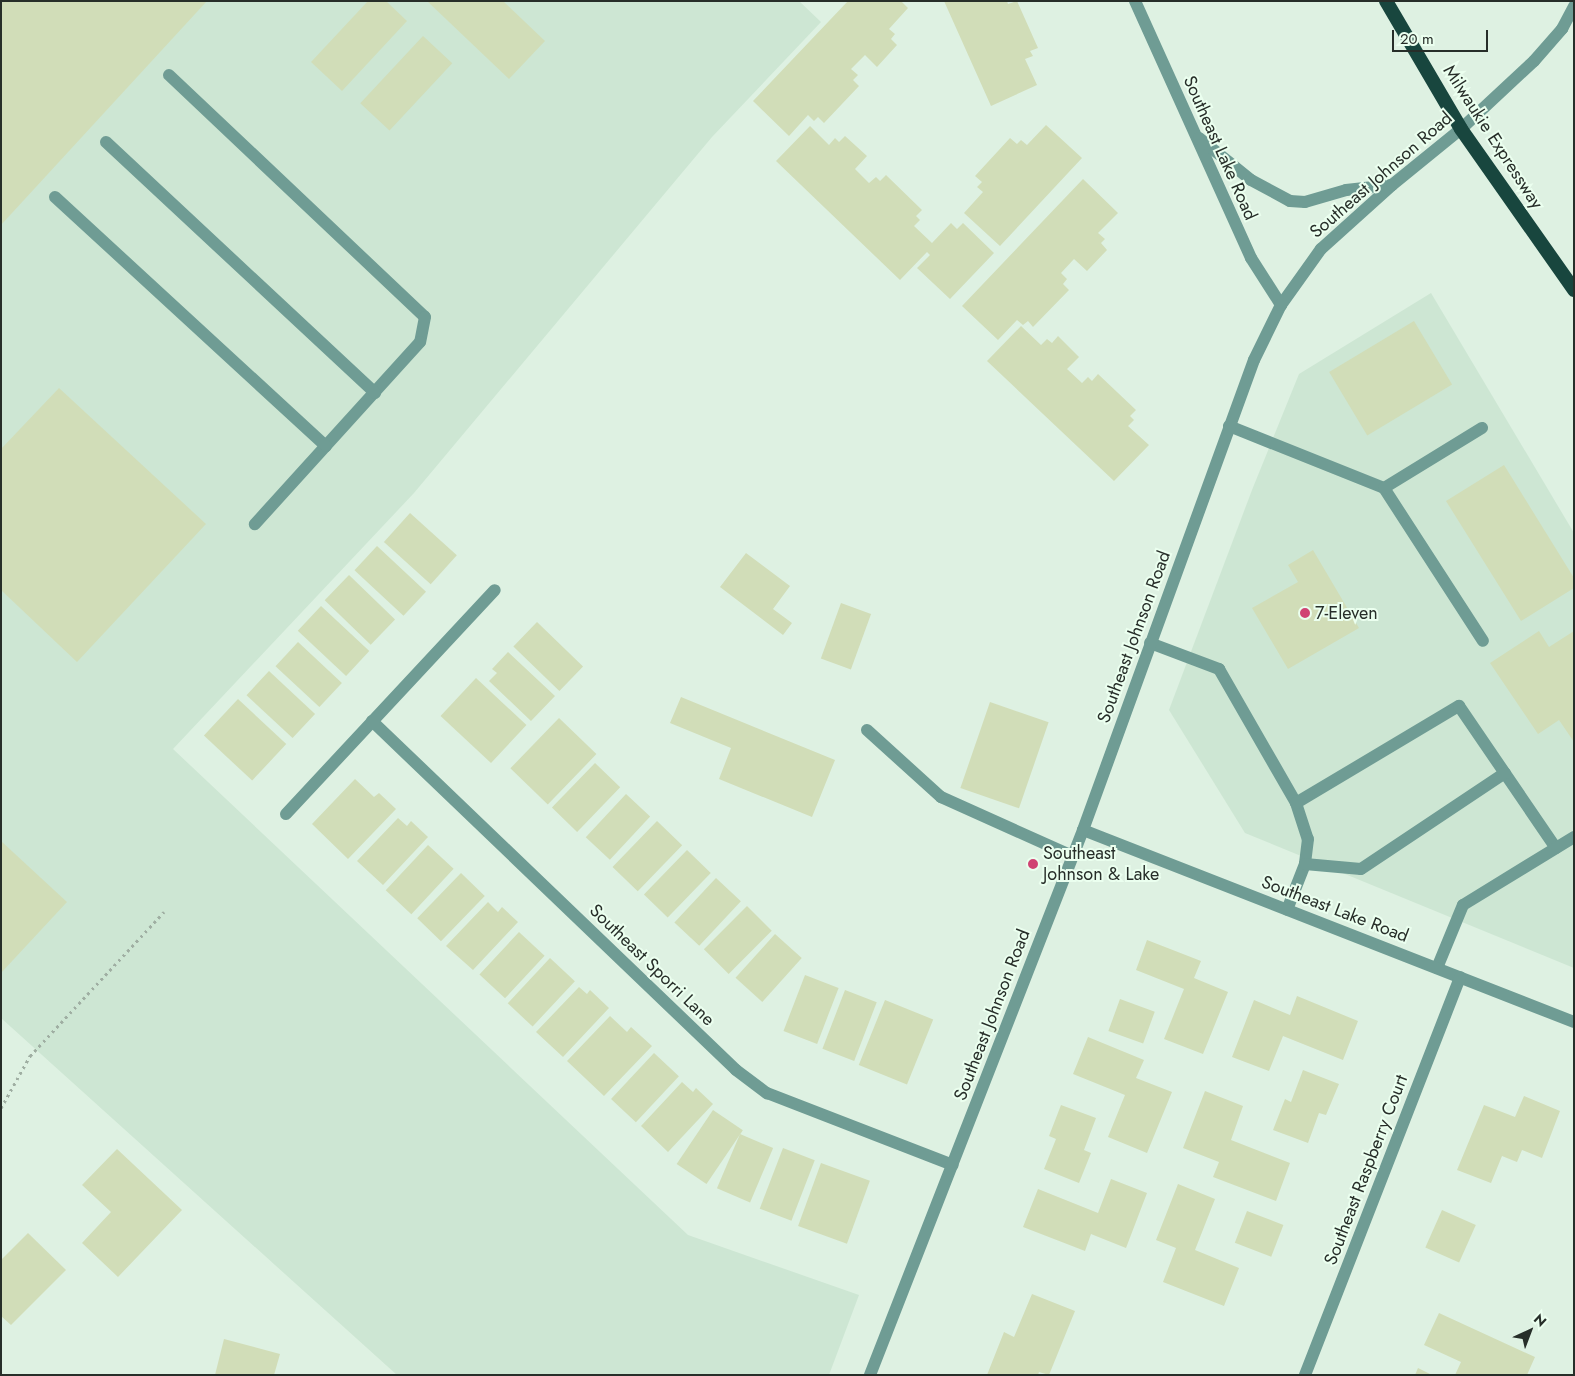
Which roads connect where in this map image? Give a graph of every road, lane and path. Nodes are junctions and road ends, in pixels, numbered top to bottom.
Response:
1 (1135, 1) edge
2 (1386, 1) edge
3 (1574, 6) edge
4 (169, 75) dead end
5 (1461, 130) junction
6 (1197, 136) junction
7 (106, 142) dead end
8 (1392, 185) junction
9 (55, 197) dead end
10 (1574, 290) edge
11 (1281, 305) junction
12 (375, 393) junction
13 (1229, 426) junction
14 (1482, 428) dead end
15 (326, 446) junction
16 (1384, 488) junction
17 (255, 524) dead end
18 (495, 590) dead end
19 (1483, 641) dead end
20 (1150, 643) junction
21 (372, 721) junction
22 (866, 730) dead end
23 (1505, 773) junction
24 (1296, 803) junction
25 (286, 814) dead end
26 (1083, 830) junction
27 (1574, 837) edge
28 (1556, 848) junction
29 (1072, 856) junction
30 (1305, 864) junction
31 (1287, 910) junction
32 (164, 912) dead end
33 (1437, 968) junction
34 (1460, 977) junction
35 (1574, 1022) edge
36 (1, 1108) edge
37 (953, 1164) junction
38 (870, 1375) edge
39 (1305, 1375) edge

1 - 6 street, Southeast Lake Road
2 - 5 highway, Milwaukie Expressway
3 - 5 street, Southeast Johnson Road
4 - 12 street
5 - 8 street, Southeast Johnson Road
5 - 10 highway, Milwaukie Expressway
6 - 8 street
6 - 11 street, Southeast Lake Road
7 - 12 street
8 - 11 street, Southeast Johnson Road
9 - 15 street
11 - 13 street, Southeast Johnson Road
12 - 15 street
13 - 16 street
13 - 20 street, Southeast Johnson Road
14 - 16 street
15 - 17 street
16 - 19 street
18 - 21 street
20 - 24 street
20 - 26 street, Southeast Johnson Road
21 - 25 street
21 - 37 street, Southeast Sporri Lane
22 - 29 street
23 - 24 street
23 - 28 street
23 - 30 street
24 - 30 street
26 - 29 street, Southeast Johnson Road
26 - 31 street, Southeast Lake Road
27 - 28 street
28 - 33 street
29 - 37 street, Southeast Johnson Road
30 - 31 street
31 - 33 street, Southeast Lake Road
32 - 36 path
33 - 34 street, Southeast Lake Road
34 - 35 street, Southeast Lake Road
34 - 39 street, Southeast Raspberry Court
37 - 38 street, Southeast Johnson Road

